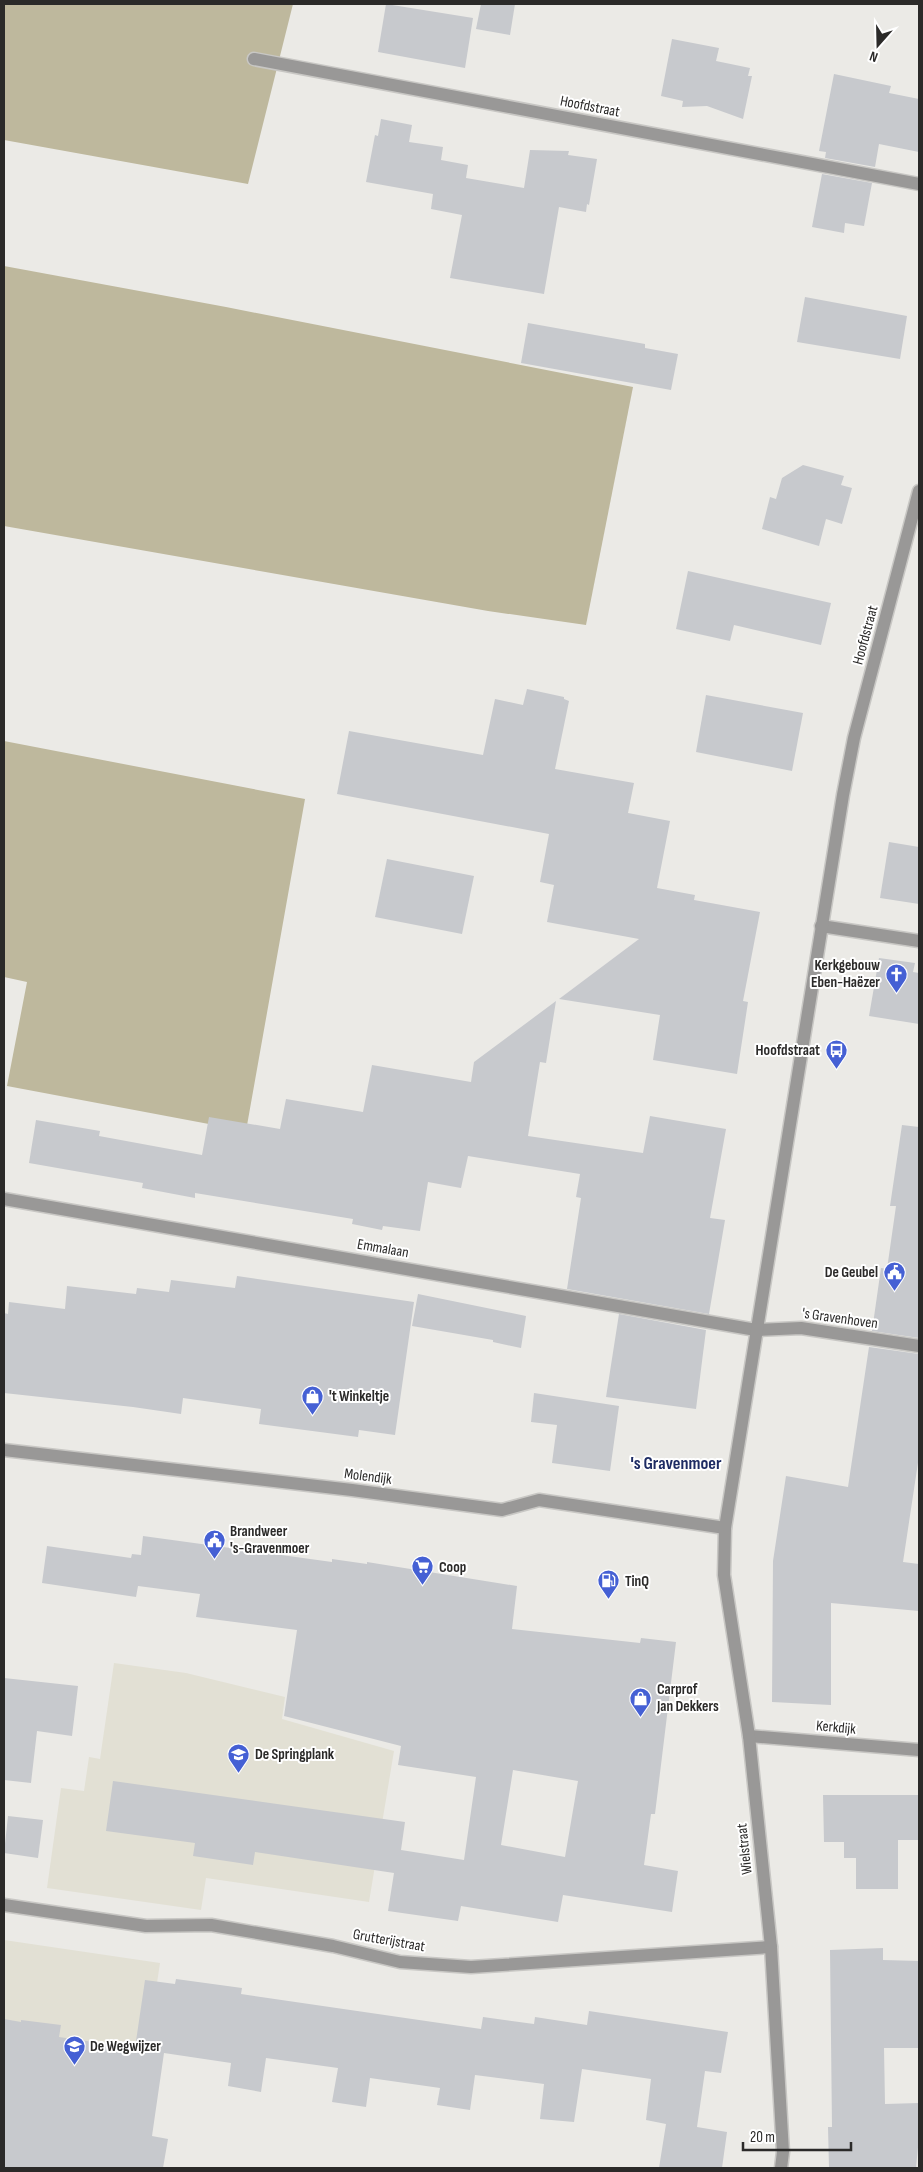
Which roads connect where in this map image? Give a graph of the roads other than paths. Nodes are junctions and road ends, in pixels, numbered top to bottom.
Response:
1 (254, 60) dead end
2 (919, 184) edge
3 (919, 491) edge
4 (821, 926) junction
5 (919, 941) edge
6 (4, 1200) edge
7 (756, 1330) junction
8 (919, 1346) edge
9 (4, 1450) edge
10 (725, 1528) junction
11 (749, 1736) junction
12 (919, 1750) edge
13 (4, 1905) edge
14 (771, 1948) junction
15 (781, 2168) edge

1 - 2 street, Hoofdstraat
3 - 4 street, Hoofdstraat
4 - 5 street
4 - 7 street, Hoofdstraat
6 - 7 street, Emmalaan
7 - 8 street, 's Gravenhoven
7 - 10 street, Hoofdstraat
9 - 10 street, Molendijk
10 - 11 street, Wielstraat
11 - 12 street, Kerkdijk
11 - 14 street, Wielstraat
13 - 14 street, Grutterijstraat
14 - 15 street, Wielstraat

